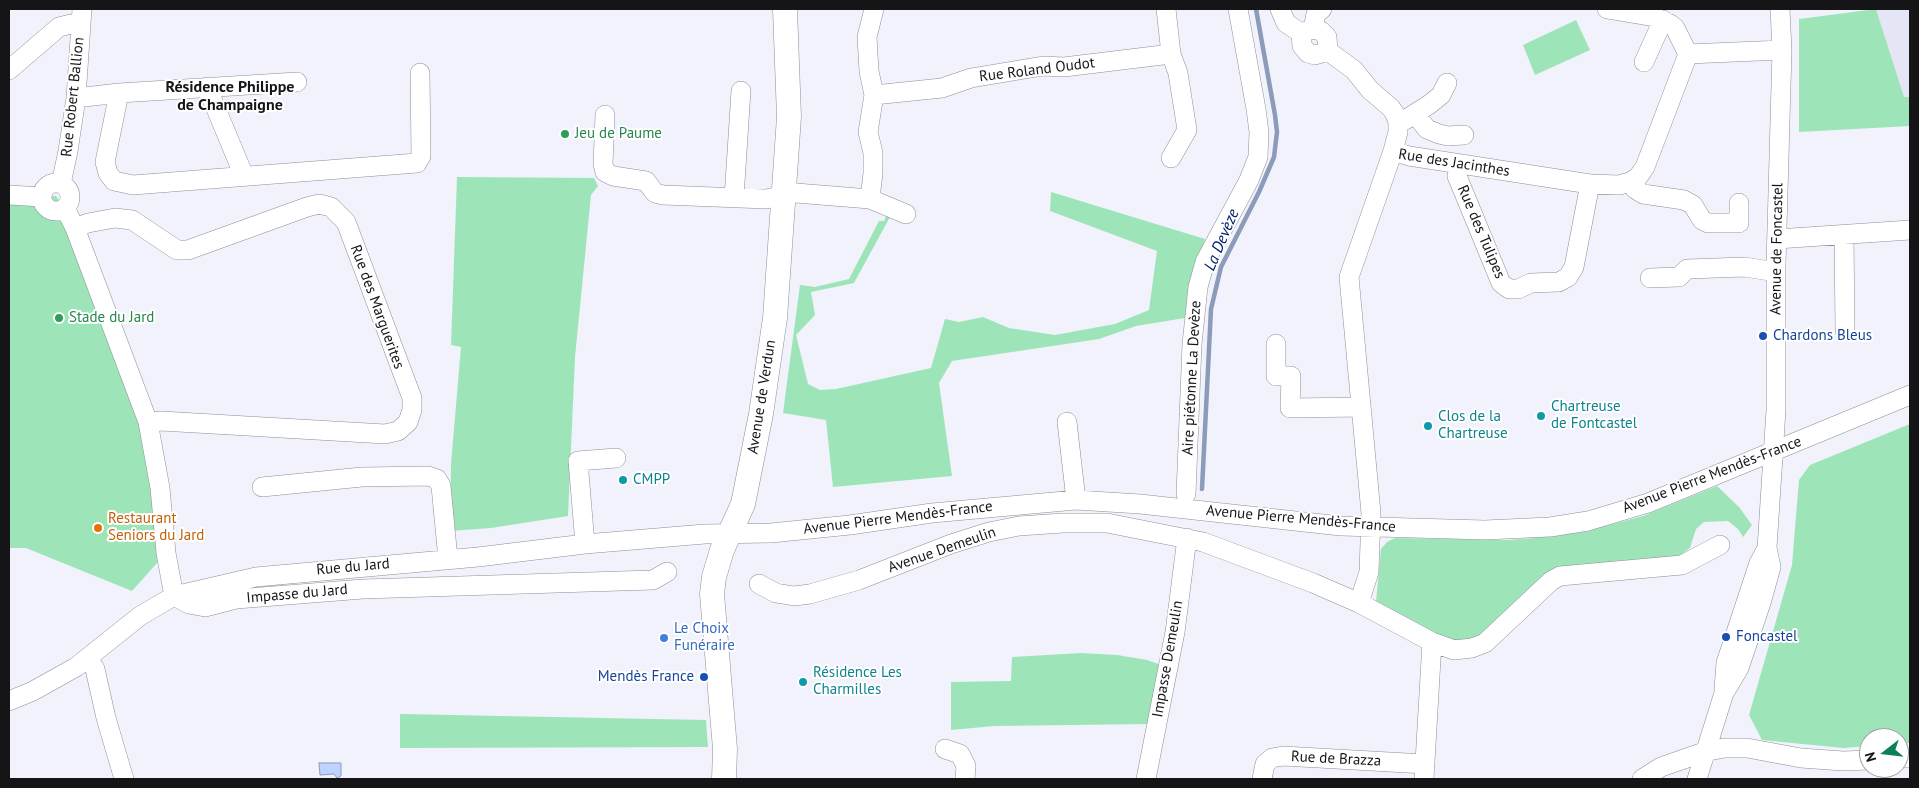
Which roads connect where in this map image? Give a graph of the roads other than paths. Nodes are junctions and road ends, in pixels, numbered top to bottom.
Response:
1 (785, 9) edge
2 (874, 9) edge
3 (1166, 9) edge
4 (1238, 9) edge
5 (1280, 9) edge
6 (1322, 9) edge
7 (1607, 9) edge
8 (1780, 9) edge
9 (81, 17) edge
10 (1663, 20) junction
11 (1307, 31) junction
12 (1782, 50) junction
13 (1171, 54) junction
14 (1688, 54) junction
15 (1644, 62) dead end
16 (9, 70) edge
17 (420, 73) dead end
18 (297, 82) dead end
19 (1448, 83) dead end
20 (208, 88) junction
21 (741, 91) dead end
22 (119, 93) junction
23 (874, 95) junction
24 (76, 98) junction
25 (605, 115) dead end
26 (1407, 118) junction
27 (1464, 135) dead end
28 (1393, 151) junction
29 (1171, 158) dead end
30 (1460, 164) junction
31 (244, 176) junction
32 (1630, 182) junction
33 (61, 184) junction
34 (1590, 184) junction
35 (9, 194) edge
36 (784, 196) junction
37 (42, 197) junction
38 (734, 198) junction
39 (870, 199) junction
40 (1739, 204) dead end
41 (65, 208) junction
42 (906, 214) dead end
43 (75, 228) junction
44 (1910, 230) edge
45 (1844, 235) junction
46 (1777, 239) junction
47 (1776, 272) junction
48 (1650, 278) dead end
49 (1845, 330) dead end
50 (1276, 344) dead end
51 (1910, 395) edge
52 (1361, 408) junction
53 (148, 422) junction
54 (1067, 422) dead end
55 (1774, 452) junction
56 (616, 458) dead end
57 (262, 487) dead end
58 (1186, 494) dead end
59 (1076, 500) junction
60 (1371, 527) junction
61 (730, 533) junction
62 (1187, 538) junction
63 (585, 544) junction
64 (1720, 545) dead end
65 (448, 559) junction
66 (421, 562) junction
67 (668, 572) dead end
68 (759, 584) dead end
69 (423, 587) junction
70 (174, 596) junction
71 (1359, 603) junction
72 (1432, 642) junction
73 (88, 659) junction
74 (9, 702) edge
75 (946, 749) dead end
76 (1704, 752) junction
77 (1859, 760) edge
78 (1425, 771) edge
79 (124, 779) edge
80 (724, 779) edge
81 (965, 779) edge
82 (1146, 779) edge
83 (1262, 779) edge
84 (1642, 779) edge
85 (1697, 779) edge

1 - 36 main road, Avenue de Verdun
2 - 23 street
3 - 13 street
4 - 58 street, Aire piétonne La Devèze
5 - 11 street
6 - 11 street
7 - 10 street
8 - 12 street, Avenue de Foncastel
9 - 16 street
9 - 24 street, Rue Robert Ballion
10 - 14 street
10 - 15 street
11 - 26 street
12 - 14 street
12 - 46 street, Avenue de Foncastel
13 - 23 street, Rue Roland Oudot
13 - 29 street
14 - 32 street
17 - 31 street
18 - 20 street
19 - 26 street
20 - 22 street
20 - 31 street
21 - 38 street
22 - 24 street
22 - 31 street
23 - 39 street
24 - 33 street, Rue Robert Ballion
25 - 38 street
26 - 27 street
26 - 28 street
28 - 30 street, Rue des Jacinthes
28 - 52 street, Rue des Jacinthes
30 - 34 street, Rue des Jacinthes
30 - 34 street, Rue des Tulipes
32 - 34 street, Rue des Jacinthes
32 - 40 street
33 - 37 street
33 - 41 street
35 - 37 street
36 - 38 street
36 - 39 street
36 - 61 main road, Avenue de Verdun
37 - 41 street
39 - 42 street
41 - 43 street
43 - 53 street
43 - 53 street, Rue des Marguerites
44 - 45 street
45 - 46 street
45 - 49 street
46 - 47 street, Avenue de Foncastel
47 - 48 street
47 - 55 street, Avenue de Foncastel
50 - 52 street
51 - 55 street, Avenue Pierre Mendès-France
52 - 60 street, Rue des Jacinthes
53 - 70 street
54 - 59 street
55 - 60 street, Avenue Pierre Mendès-France
55 - 76 street, Avenue de Foncastel
56 - 63 street
57 - 65 street
59 - 60 street, Avenue Pierre Mendès-France
59 - 61 street, Avenue Pierre Mendès-France
60 - 71 street
61 - 63 street, Rue du Jard
61 - 80 main road, Avenue de Verdun
62 - 68 street, Avenue Demeulin
62 - 71 street, Avenue Demeulin
62 - 82 street, Impasse Demeulin
63 - 65 street, Rue du Jard
64 - 72 street, Avenue Demeulin
65 - 66 street, Rue du Jard
66 - 69 street
66 - 70 street, Rue du Jard
67 - 69 street, Impasse du Jard
69 - 70 street, Impasse du Jard
70 - 73 street, Rue du Jard
71 - 72 street, Avenue Demeulin
72 - 78 street
73 - 74 street, Rue du Jard
73 - 79 street
75 - 81 street
76 - 77 street
76 - 84 street
76 - 85 street, Avenue de Foncastel
78 - 83 street, Rue de Brazza

